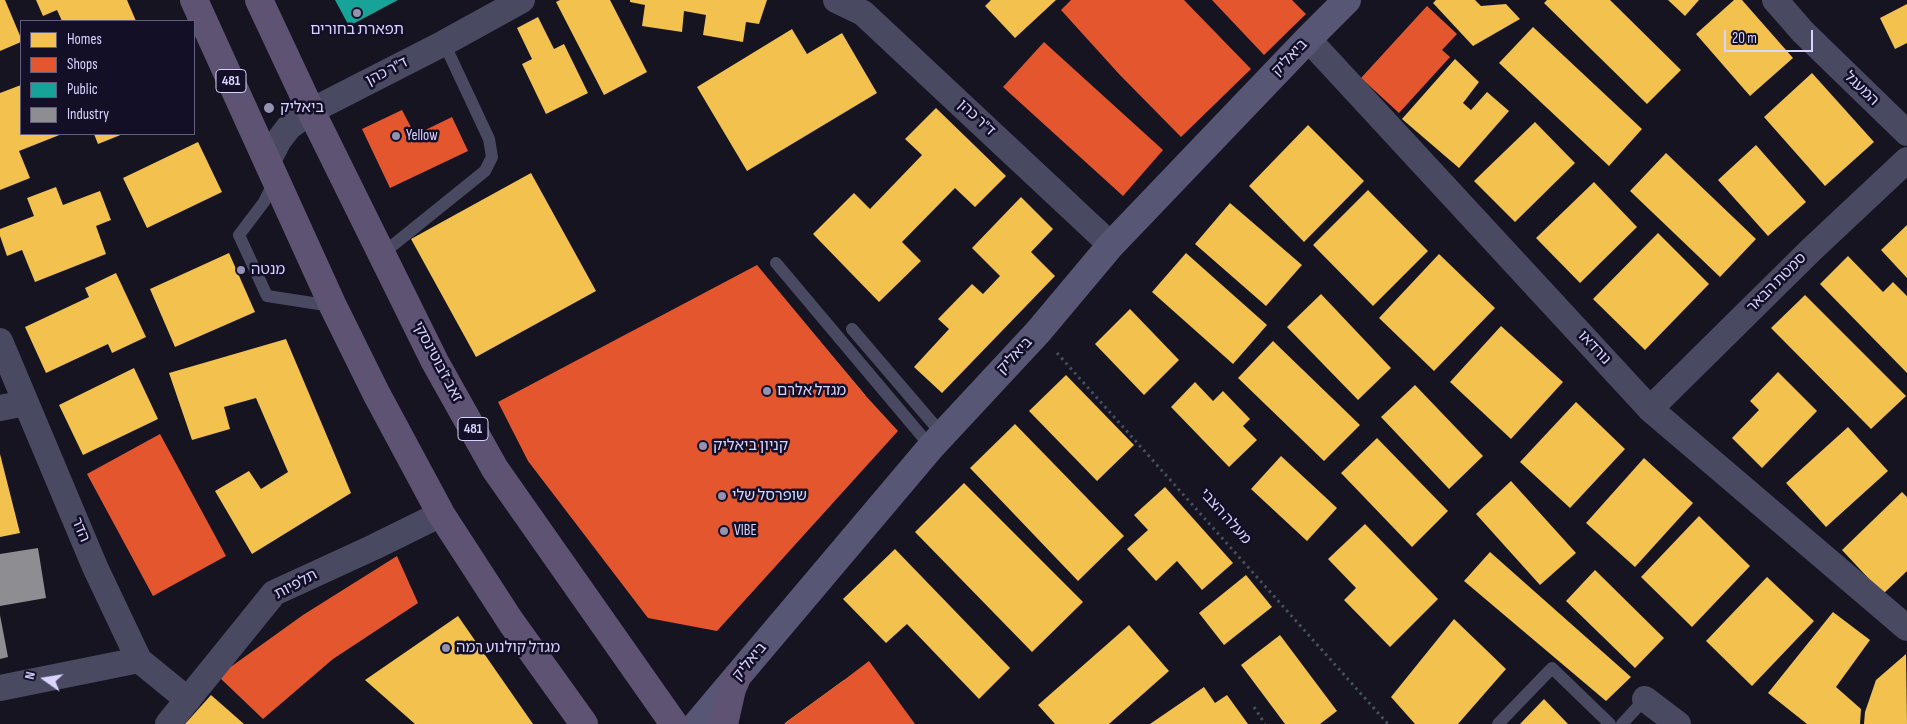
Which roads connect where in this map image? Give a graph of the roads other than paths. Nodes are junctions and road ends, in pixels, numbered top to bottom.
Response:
1 (194, 0) edge
2 (259, 0) edge
3 (522, 0) edge
4 (836, 0) edge
5 (1347, 0) edge
6 (1775, 0) edge
7 (862, 7) edge
8 (1308, 39) junction
9 (444, 43) junction
10 (311, 112) junction
11 (1907, 133) edge
12 (1907, 160) edge
13 (272, 169) junction
14 (1111, 245) junction
15 (382, 254) junction
16 (776, 263) dead end
17 (333, 306) junction
18 (852, 329) dead end
19 (0, 341) edge
20 (26, 403) junction
21 (0, 408) edge
22 (1650, 409) junction
23 (937, 440) junction
24 (441, 514) junction
25 (1907, 628) edge
26 (139, 660) junction
27 (737, 677) junction
28 (0, 688) edge
29 (1645, 699) joint
30 (188, 700) junction
31 (168, 724) edge
32 (584, 724) edge
33 (674, 724) edge
34 (697, 724) edge
35 (724, 724) edge
36 (1498, 724) edge
37 (1610, 724) edge
38 (1622, 724) edge
39 (1678, 724) edge

1 - 13 main road, 481
2 - 10 main road, זאב ז'בוטינסקי / 481
3 - 9 street, ד"ר כהן
4 - 7 street, ד"ר כהן
5 - 8 street, ביאליק
6 - 11 street, המעגל
7 - 14 street, ד"ר כהן
8 - 14 street, ביאליק
8 - 22 street, נורדאו
9 - 10 street, ד"ר כהן
9 - 15 lane
10 - 13 street, ד"ר כהן
10 - 15 main road, זאב ז'בוטינסקי / 481
12 - 22 street, סמטת הבאר
13 - 17 main road, 481
13 - 17 lane
14 - 23 street, ביאליק
15 - 33 main road, זאב ז'בוטינסקי / 481
16 - 23 lane
17 - 24 main road, 481
18 - 23 lane
19 - 20 street, הדר
20 - 21 street
20 - 26 street, הדר
22 - 25 street, נורדאו
23 - 27 street, ביאליק
24 - 30 street, תלפיות
24 - 32 main road, 481
26 - 28 street
26 - 30 street, הדר
27 - 34 street, ביאליק
27 - 35 main road
29 - 38 lane
29 - 39 street
30 - 31 street, תלפיות
36 - 37 lane

